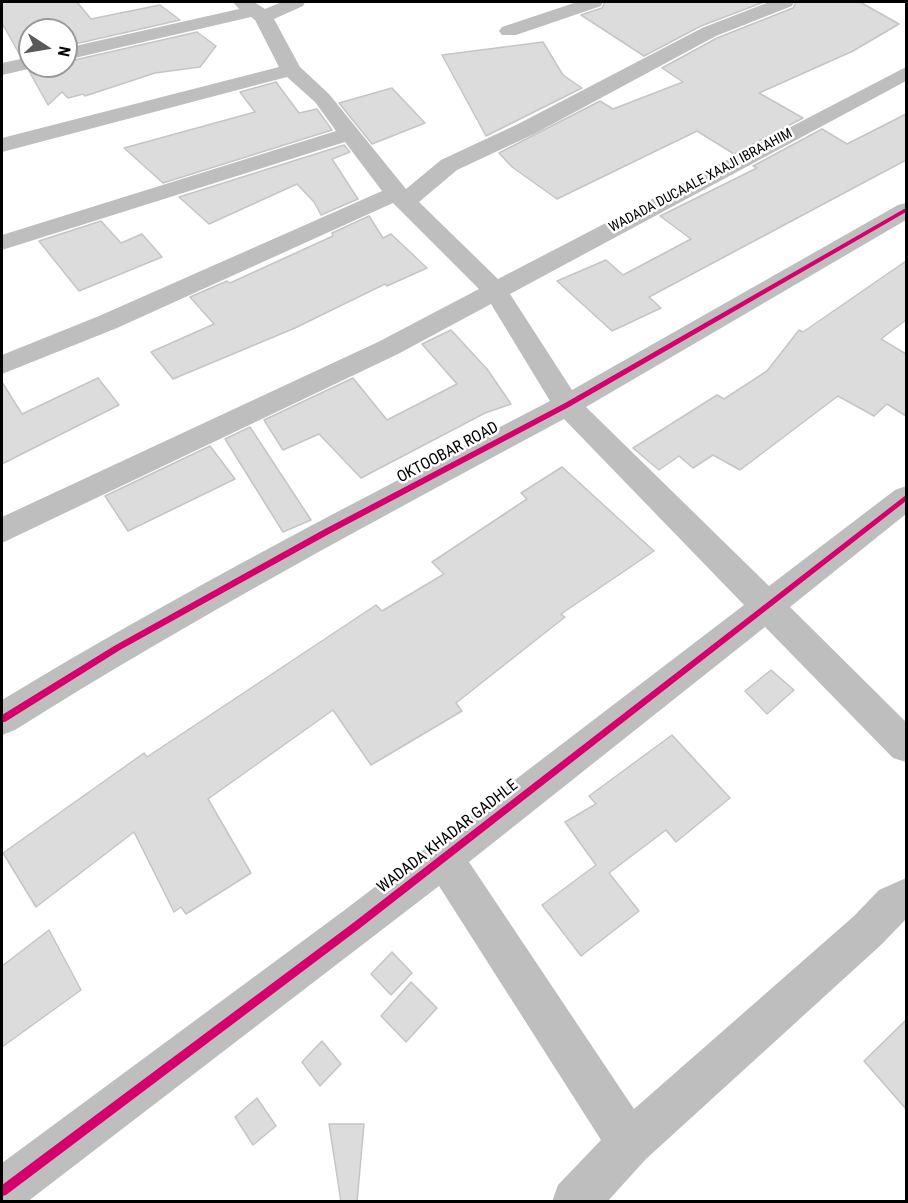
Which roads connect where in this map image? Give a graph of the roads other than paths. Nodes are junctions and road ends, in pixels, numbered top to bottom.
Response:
1 (296, 2) edge
2 (594, 2) edge
3 (785, 2) edge
4 (253, 10) edge
5 (509, 31) dead end
6 (78, 51) edge
7 (18, 66) edge
8 (2, 69) edge
9 (291, 70) junction
10 (906, 73) edge
11 (348, 134) junction
12 (2, 145) edge
13 (401, 197) junction
14 (906, 210) edge
15 (2, 243) edge
16 (495, 290) junction
17 (2, 365) edge
18 (567, 405) junction
19 (906, 498) edge
20 (2, 531) edge
21 (765, 607) junction
22 (2, 719) edge
23 (906, 746) edge
24 (443, 858) junction
25 (906, 898) edge
26 (630, 1143) junction
27 (2, 1191) edge
28 (575, 1202) edge

1 - 4 street
2 - 5 street
3 - 13 street
4 - 6 street
4 - 9 street
7 - 8 street
9 - 11 street
9 - 12 street
10 - 16 street, WADADA DUCAALE XAAJI IBRAAHIM
11 - 13 street
11 - 15 street
13 - 16 street
13 - 17 street
14 - 18 street, OKTOOBAR ROAD
16 - 18 street
16 - 20 street, WADADA DUCAALE XAAJI IBRAAHIM
18 - 21 street
18 - 22 street, OKTOOBAR ROAD
19 - 21 street, WADADA KHADAR GADHLE
21 - 23 street
21 - 24 street, WADADA KHADAR GADHLE
24 - 26 street
24 - 27 street, WADADA KHADAR GADHLE
25 - 26 street
26 - 28 street

